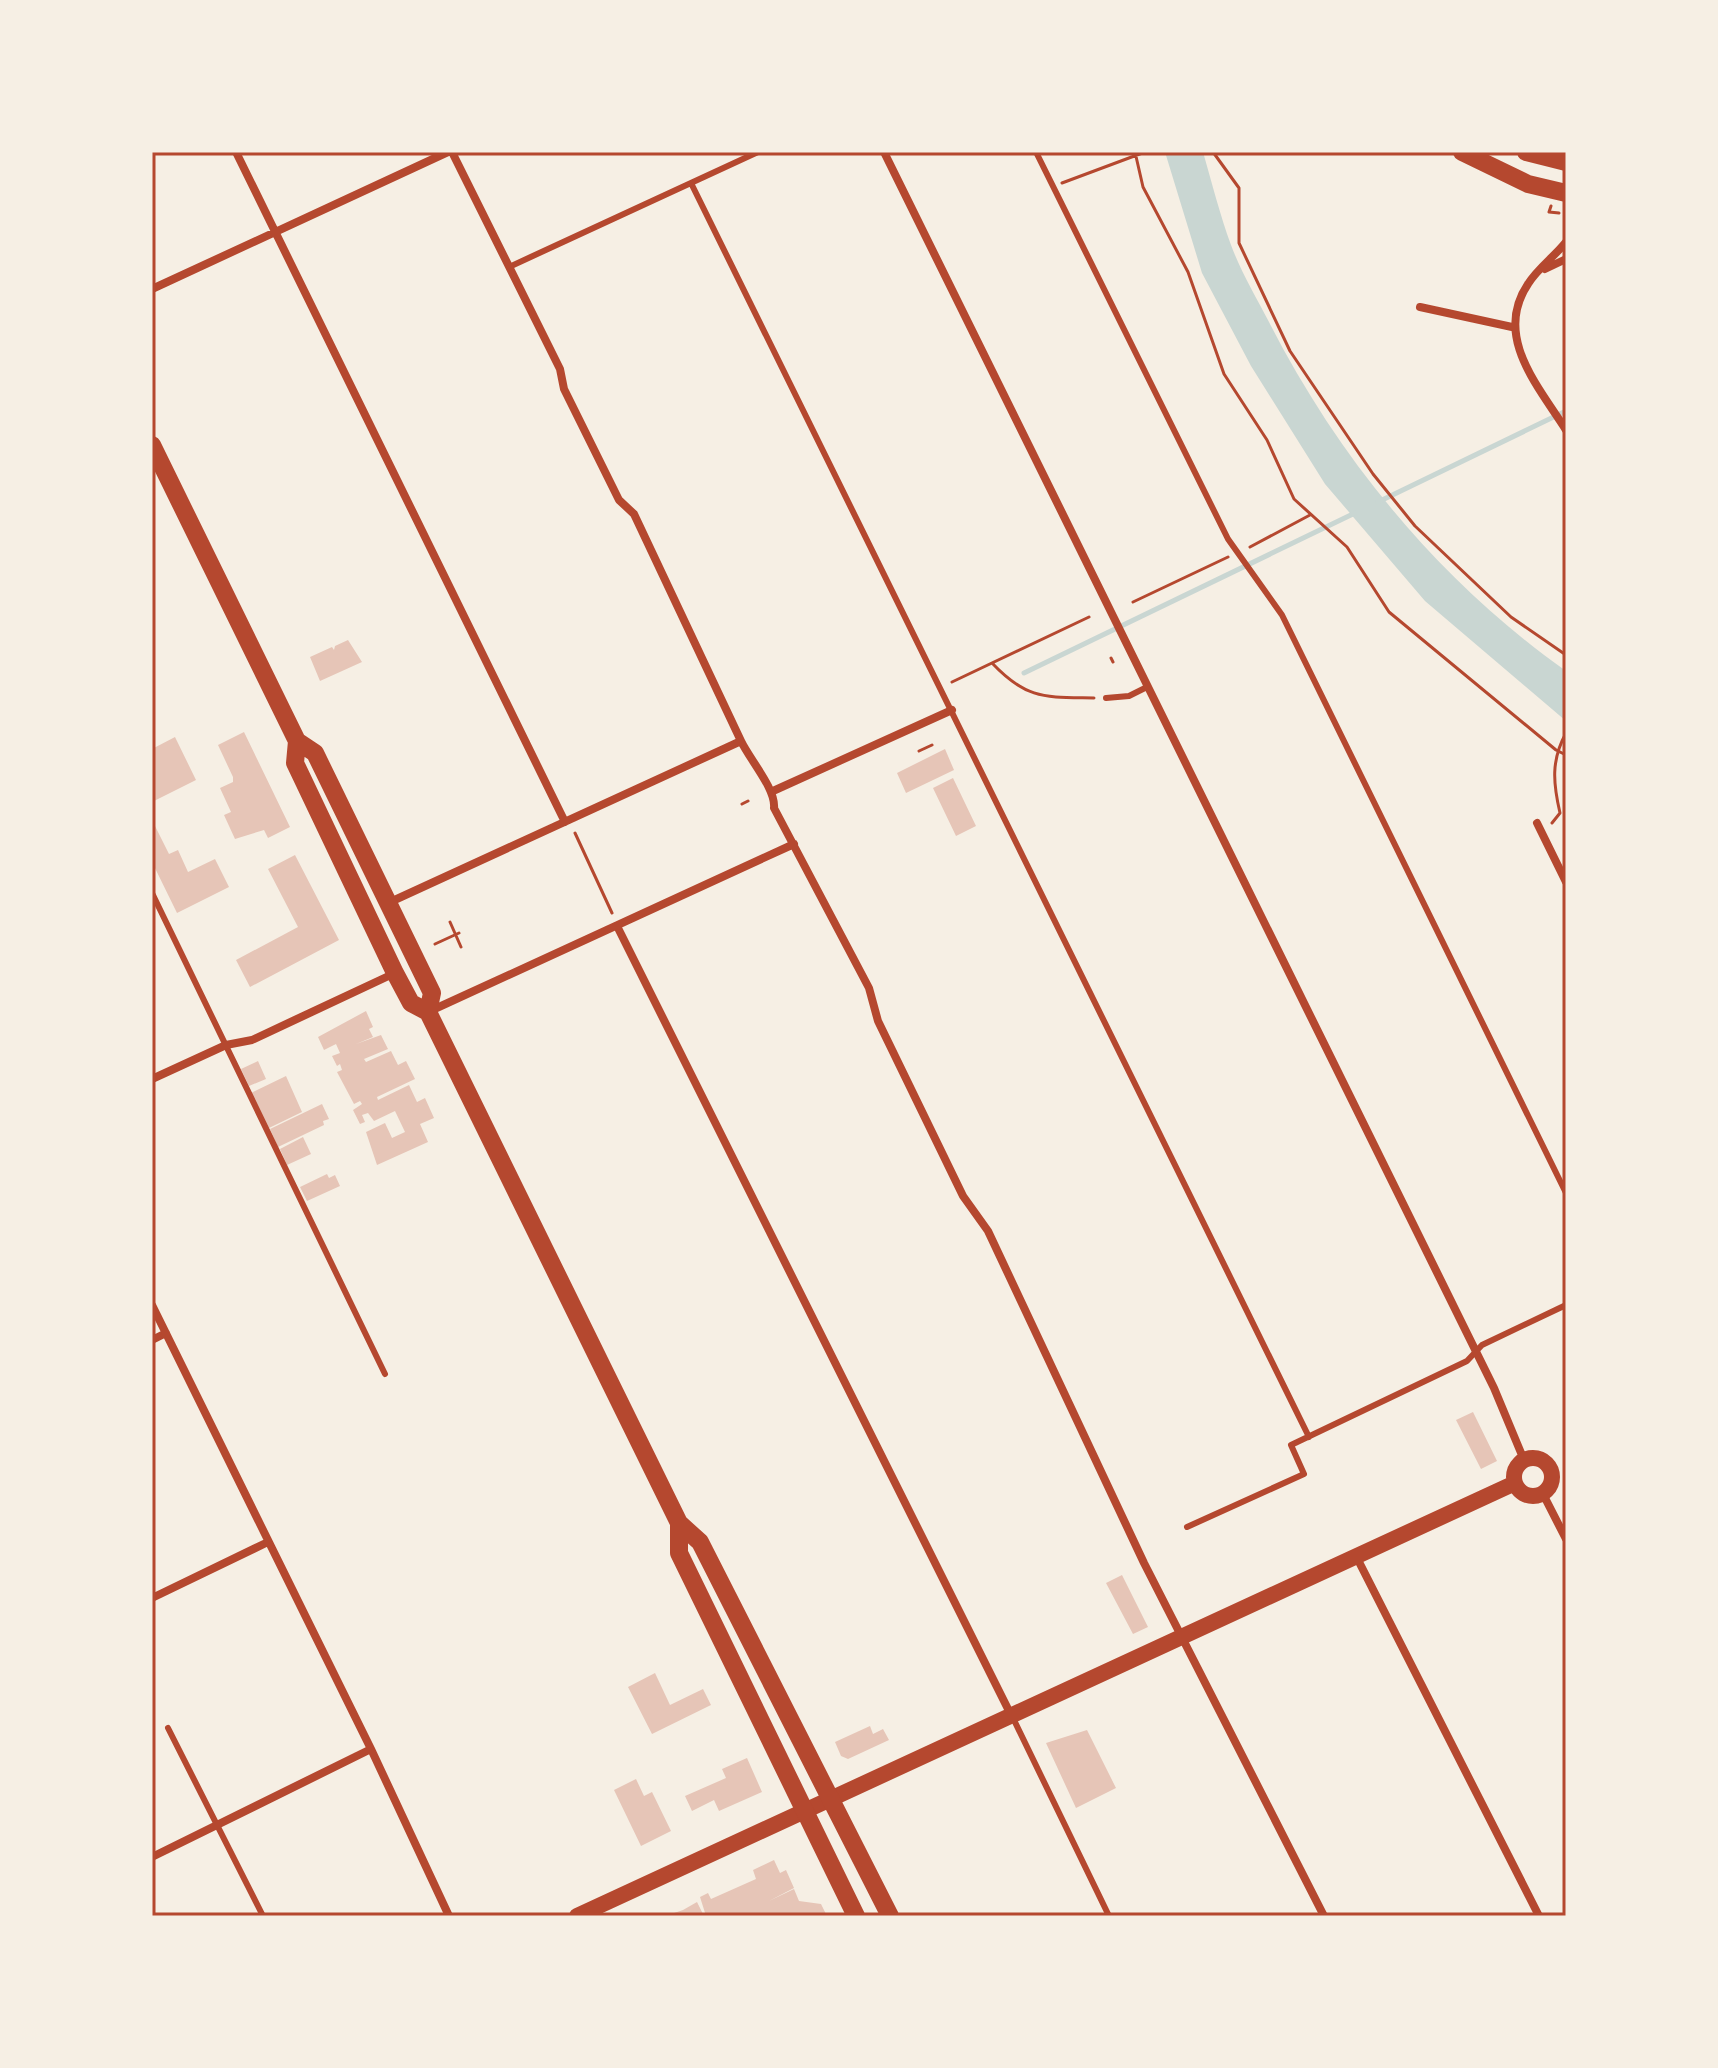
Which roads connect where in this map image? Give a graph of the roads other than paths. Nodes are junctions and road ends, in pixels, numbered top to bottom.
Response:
1 (236, 152) edge
2 (450, 152) edge
3 (758, 152) edge
4 (884, 152) edge
5 (1036, 152) edge
6 (1462, 152) edge
7 (1526, 152) edge
8 (1566, 162) edge
9 (691, 183) junction
10 (1559, 199) edge
11 (276, 232) junction
12 (1566, 242) edge
13 (1566, 259) edge
14 (509, 267) junction
15 (1534, 276) junction
16 (152, 289) edge
17 (1420, 307) dead end
18 (1512, 327) junction
19 (1566, 430) edge
20 (152, 445) edge
21 (1147, 687) junction
22 (1106, 698) road end
23 (952, 710) junction
24 (297, 741) junction
25 (741, 741) junction
26 (773, 791) junction
27 (565, 822) junction
28 (1537, 823) dead end
29 (794, 844) junction
30 (1566, 882) edge
31 (152, 893) edge
32 (387, 904) junction
33 (617, 926) junction
34 (395, 973) junction
35 (428, 1012) junction
36 (226, 1045) junction
37 (152, 1079) edge
38 (1566, 1193) edge
39 (152, 1305) edge
40 (1566, 1305) edge
41 (166, 1333) junction
42 (152, 1340) edge
43 (1476, 1352) junction
44 (385, 1374) dead end
45 (1309, 1437) junction
46 (1524, 1460) junction
47 (1566, 1460) edge
48 (1551, 1469) junction
49 (1515, 1483) junction
50 (1543, 1494) junction
51 (679, 1523) junction
52 (1187, 1527) dead end
53 (1566, 1539) edge
54 (268, 1542) junction
55 (1356, 1555) junction
56 (152, 1598) edge
57 (1182, 1635) junction
58 (1011, 1715) junction
59 (168, 1728) dead end
60 (371, 1749) junction
61 (831, 1798) junction
62 (805, 1810) junction
63 (217, 1824) junction
64 (152, 1857) edge
65 (263, 1916) edge
66 (449, 1916) edge
67 (577, 1916) edge
68 (856, 1916) edge
69 (890, 1916) edge
70 (1109, 1916) edge
71 (1324, 1916) edge
72 (1539, 1916) edge

1 - 11 street
2 - 11 street
2 - 14 street
3 - 9 lane
4 - 21 street
5 - 38 lane
6 - 10 main road
7 - 8 main road
9 - 14 lane
9 - 23 lane
11 - 16 street
11 - 27 street
12 - 15 street
13 - 15 street
14 - 25 street
15 - 18 street
17 - 18 street
18 - 19 street
20 - 24 main road
21 - 22 lane
21 - 43 street
23 - 26 street
23 - 45 lane
24 - 32 main road
24 - 34 main road
25 - 26 street
25 - 27 street
26 - 29 street
27 - 32 street
28 - 30 street
29 - 33 street
29 - 57 street
31 - 36 lane
32 - 35 main road
33 - 35 street
33 - 58 street
34 - 35 main road
34 - 36 street
35 - 51 main road
36 - 37 street
36 - 44 lane
39 - 41 street
40 - 43 lane
41 - 42 street
41 - 54 street
43 - 45 lane
43 - 46 street
45 - 52 lane
46 - 48 main road
46 - 49 main road
47 - 48 main road
48 - 50 main road
49 - 50 main road
49 - 55 main road
50 - 53 street
51 - 61 main road
51 - 62 main road
54 - 56 street
54 - 60 street
55 - 57 main road
55 - 72 street
57 - 58 main road
57 - 71 street
58 - 61 main road
58 - 70 lane
59 - 63 lane
60 - 63 street
60 - 66 street
61 - 62 main road
61 - 69 main road
62 - 67 main road
62 - 68 main road
63 - 64 street
63 - 65 lane

